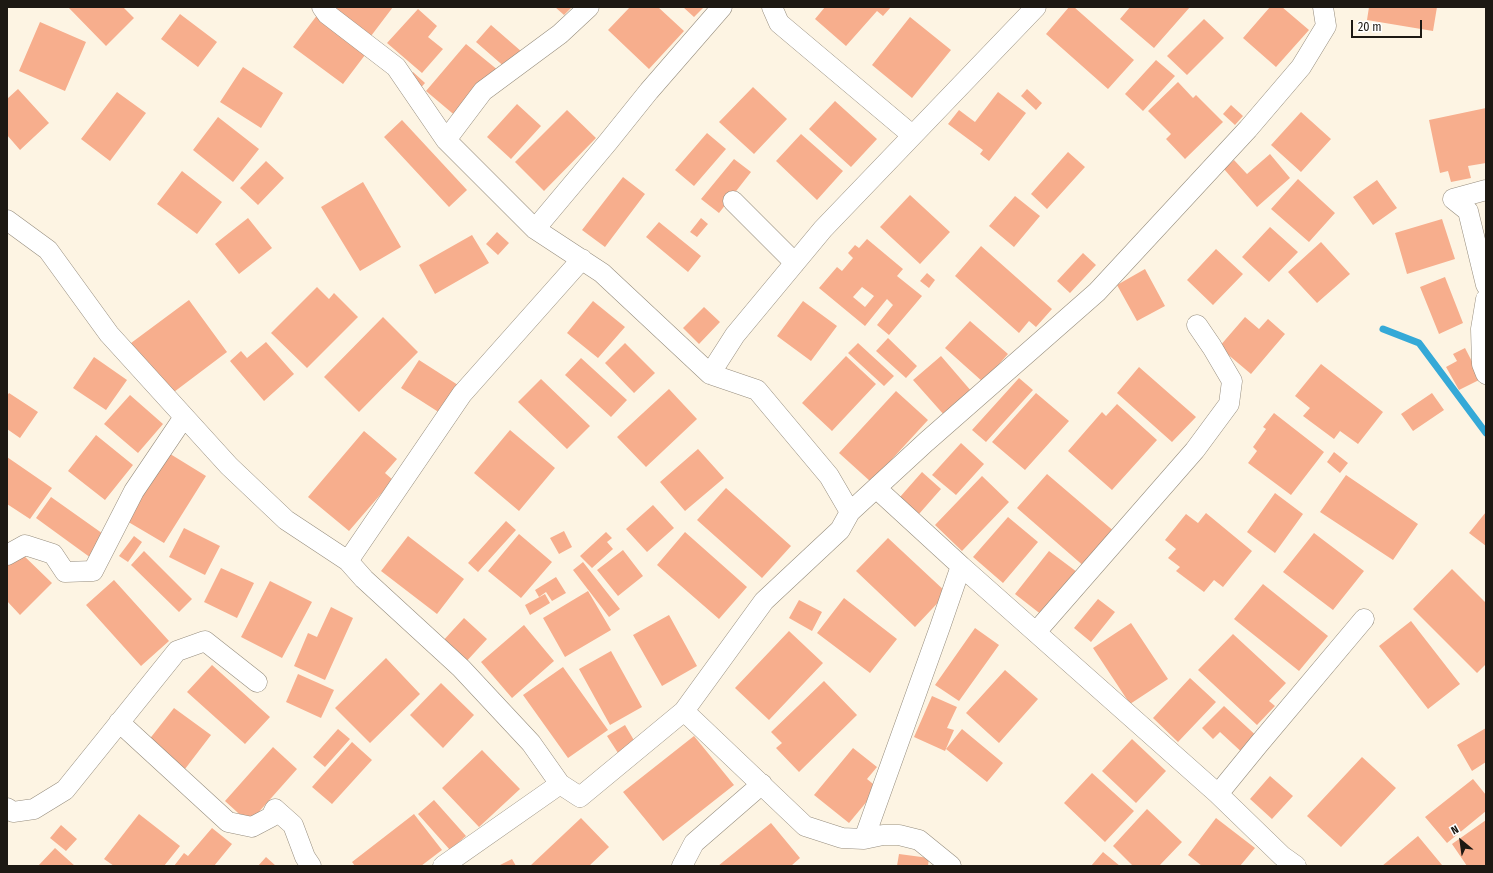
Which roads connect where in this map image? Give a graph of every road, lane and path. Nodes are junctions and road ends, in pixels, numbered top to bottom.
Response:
1 (322, 7) edge
2 (589, 7) edge
3 (722, 7) edge
4 (772, 7) edge
5 (1036, 7) edge
6 (1323, 7) edge
7 (912, 135) junction
8 (446, 140) junction
9 (1486, 190) edge
10 (733, 201) dead end
11 (7, 220) edge
12 (535, 229) junction
13 (582, 259) junction
14 (795, 263) junction
15 (1486, 285) edge
16 (1486, 299) edge
17 (1197, 325) dead end
18 (710, 374) junction
19 (1486, 374) edge
20 (184, 417) junction
21 (876, 488) junction
22 (850, 512) junction
23 (7, 555) edge
24 (348, 561) junction
25 (961, 566) junction
26 (1364, 619) dead end
27 (1036, 632) junction
28 (257, 682) dead end
29 (684, 711) junction
30 (119, 722) junction
31 (560, 784) junction
32 (762, 784) junction
33 (1218, 794) junction
34 (9, 813) edge
35 (864, 839) junction
36 (1284, 863) edge
37 (311, 866) edge
38 (443, 866) edge
39 (682, 866) edge
40 (951, 866) edge

1 - 8 street
2 - 8 street
3 - 12 street
4 - 7 street
5 - 7 street
6 - 21 street
7 - 14 street
8 - 12 street
9 - 15 street
10 - 14 street
11 - 20 street
12 - 13 street
13 - 18 street
13 - 24 street
14 - 18 street
16 - 19 street
17 - 27 street
18 - 22 street
20 - 23 street
20 - 24 street
21 - 22 street
21 - 25 street
22 - 29 street
24 - 31 street
25 - 27 street
25 - 35 street
26 - 33 street
27 - 33 street
28 - 30 street
29 - 31 street
29 - 32 street
30 - 34 street
30 - 37 street
31 - 38 street
32 - 35 street
32 - 39 street
33 - 36 street
35 - 40 street

